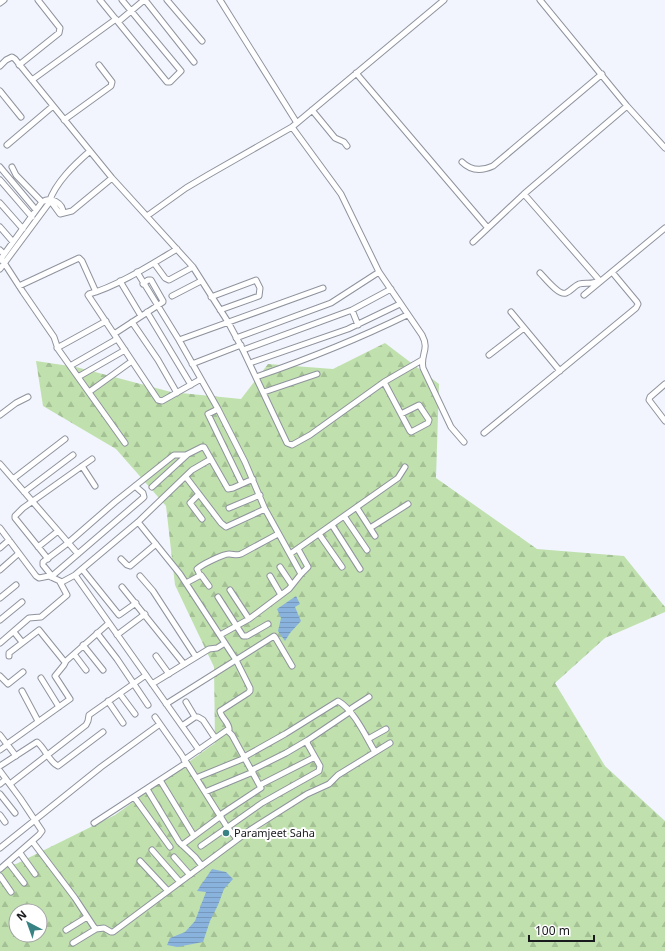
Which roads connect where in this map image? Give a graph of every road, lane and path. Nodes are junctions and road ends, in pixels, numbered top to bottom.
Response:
1 (4, 0) edge
2 (38, 0) edge
3 (100, 0) edge
4 (122, 0) edge
5 (144, 0) edge
6 (167, 0) edge
7 (220, 0) edge
8 (444, 0) edge
9 (540, 0) edge
10 (0, 3) edge
11 (132, 10) junction
12 (117, 21) junction
13 (202, 41) dead end
14 (0, 57) edge
15 (194, 62) dead end
16 (2, 64) edge
17 (19, 65) junction
18 (99, 65) dead end
19 (356, 73) junction
20 (602, 74) junction
21 (32, 80) junction
22 (0, 91) edge
23 (52, 106) junction
24 (627, 106) junction
25 (312, 110) junction
26 (21, 116) dead end
27 (64, 120) junction
28 (294, 125) junction
29 (7, 145) dead end
30 (347, 146) dead end
31 (665, 148) edge
32 (90, 151) junction
33 (462, 162) dead end
34 (0, 167) edge
35 (9, 178) junction
36 (112, 178) junction
37 (0, 180) edge
38 (524, 194) junction
39 (34, 195) junction
40 (24, 196) junction
41 (18, 201) junction
42 (29, 201) junction
43 (49, 201) junction
44 (42, 202) junction
45 (0, 203) edge
46 (36, 210) junction
47 (147, 216) junction
48 (32, 217) junction
49 (0, 227) edge
50 (487, 227) junction
51 (665, 228) edge
52 (23, 229) junction
53 (13, 242) junction
54 (473, 242) dead end
55 (0, 250) edge
56 (177, 250) junction
57 (2, 259) edge
58 (154, 263) junction
59 (193, 268) junction
60 (0, 269) edge
61 (137, 272) junction
62 (379, 272) junction
63 (540, 272) dead end
64 (612, 272) junction
65 (600, 280) junction
66 (120, 281) junction
67 (201, 281) junction
68 (143, 284) junction
69 (19, 286) junction
70 (323, 288) dead end
71 (391, 289) junction
72 (96, 292) junction
73 (584, 295) dead end
74 (172, 296) dead end
75 (211, 296) junction
76 (400, 304) junction
77 (157, 306) junction
78 (220, 310) junction
79 (352, 310) junction
80 (148, 312) junction
81 (511, 312) dead end
82 (407, 315) junction
83 (141, 316) junction
84 (106, 321) junction
85 (132, 322) junction
86 (228, 322) junction
87 (358, 325) junction
88 (524, 328) junction
89 (115, 336) junction
90 (236, 338) junction
91 (179, 340) junction
92 (57, 348) junction
93 (242, 348) junction
94 (125, 350) junction
95 (489, 355) dead end
96 (422, 360) junction
97 (132, 361) junction
98 (192, 364) junction
99 (250, 364) junction
100 (70, 366) junction
101 (560, 371) junction
102 (316, 374) dead end
103 (78, 377) junction
104 (256, 377) junction
105 (201, 380) junction
106 (384, 382) junction
107 (665, 384) edge
108 (191, 385) junction
109 (88, 392) junction
110 (264, 392) junction
111 (176, 393) junction
112 (28, 397) dead end
113 (218, 409) junction
114 (401, 414) junction
115 (0, 415) edge
116 (665, 421) edge
117 (484, 433) dead end
118 (65, 439) dead end
119 (464, 442) dead end
120 (125, 443) dead end
121 (73, 455) dead end
122 (186, 455) junction
123 (92, 459) dead end
124 (211, 459) junction
125 (0, 464) edge
126 (82, 466) junction
127 (406, 467) dead end
128 (186, 477) junction
129 (13, 479) junction
130 (253, 479) junction
131 (242, 484) junction
132 (95, 486) dead end
133 (135, 486) junction
134 (152, 487) dead end
135 (24, 492) junction
136 (199, 494) junction
137 (260, 495) junction
138 (32, 501) junction
139 (408, 504) dead end
140 (229, 508) dead end
141 (357, 508) junction
142 (265, 510) junction
143 (344, 516) junction
144 (202, 519) dead end
145 (138, 522) junction
146 (332, 525) junction
147 (0, 528) edge
148 (370, 528) junction
149 (58, 531) junction
150 (278, 534) junction
151 (320, 534) junction
152 (375, 536) dead end
153 (9, 540) junction
154 (68, 543) junction
155 (156, 544) junction
156 (38, 547) junction
157 (0, 548) edge
158 (298, 549) junction
159 (367, 550) dead end
160 (18, 554) junction
161 (78, 554) junction
162 (290, 554) junction
163 (48, 559) junction
164 (121, 559) dead end
165 (280, 567) dead end
166 (342, 567) dead end
167 (82, 569) junction
168 (360, 569) dead end
169 (0, 570) edge
170 (75, 574) junction
171 (301, 574) junction
172 (200, 575) junction
173 (52, 576) junction
174 (140, 576) dead end
175 (270, 576) dead end
176 (60, 582) junction
177 (186, 583) junction
178 (16, 585) dead end
179 (209, 586) dead end
180 (292, 586) junction
181 (122, 587) dead end
182 (230, 590) dead end
183 (281, 595) junction
184 (218, 597) dead end
185 (0, 598) edge
186 (22, 602) dead end
187 (136, 603) junction
188 (145, 614) junction
189 (249, 619) junction
190 (0, 620) edge
191 (109, 623) junction
192 (268, 624) dead end
193 (236, 626) junction
194 (14, 632) junction
195 (97, 633) junction
196 (117, 635) junction
197 (220, 635) junction
198 (22, 642) junction
199 (0, 643) edge
200 (225, 643) junction
201 (83, 645) junction
202 (74, 654) junction
203 (9, 656) dead end
204 (156, 656) dead end
205 (196, 657) junction
206 (236, 660) junction
207 (66, 661) junction
208 (184, 664) junction
209 (292, 666) dead end
210 (86, 670) dead end
211 (103, 670) dead end
212 (24, 672) dead end
213 (169, 674) junction
214 (146, 675) junction
215 (0, 676) edge
216 (41, 678) dead end
217 (134, 684) junction
218 (152, 684) junction
219 (22, 691) dead end
220 (120, 694) junction
221 (368, 697) dead end
222 (108, 701) junction
223 (186, 702) dead end
224 (148, 704) dead end
225 (166, 704) junction
226 (59, 707) junction
227 (350, 712) junction
228 (135, 714) dead end
229 (155, 717) dead end
230 (195, 717) junction
231 (38, 721) junction
232 (123, 724) dead end
233 (160, 724) junction
234 (182, 726) junction
235 (386, 728) dead end
236 (229, 730) junction
237 (103, 732) dead end
238 (0, 735) edge
239 (215, 738) junction
240 (368, 739) junction
241 (308, 740) junction
242 (390, 743) dead end
243 (7, 744) junction
244 (0, 750) edge
245 (199, 750) junction
246 (375, 752) junction
247 (48, 754) junction
248 (16, 756) junction
249 (245, 757) junction
250 (315, 757) junction
251 (185, 761) junction
252 (0, 766) edge
253 (0, 771) edge
254 (252, 771) junction
255 (196, 778) junction
256 (6, 779) junction
257 (160, 780) junction
258 (0, 784) edge
259 (10, 784) junction
260 (260, 785) junction
261 (147, 789) junction
262 (205, 792) junction
263 (0, 794) edge
264 (134, 797) junction
265 (15, 813) dead end
266 (0, 815) edge
267 (220, 815) junction
268 (34, 819) junction
269 (5, 822) dead end
270 (94, 823) dead end
271 (227, 827) junction
272 (194, 836) junction
273 (238, 839) junction
274 (32, 841) junction
275 (182, 845) junction
276 (201, 846) dead end
277 (170, 847) dead end
278 (0, 848) edge
279 (152, 850) dead end
280 (20, 853) junction
281 (174, 857) dead end
282 (140, 861) dead end
283 (8, 862) junction
284 (202, 866) junction
285 (0, 869) edge
286 (35, 874) dead end
287 (190, 875) junction
288 (0, 876) edge
289 (180, 882) junction
290 (24, 883) dead end
291 (168, 891) junction
292 (11, 892) dead end
293 (87, 917) junction
294 (96, 929) junction
295 (66, 930) dead end
296 (73, 943) dead end

1 - 10 street
2 - 17 street
3 - 12 street
4 - 11 street
5 - 11 street
5 - 15 street
6 - 13 street
7 - 28 street
8 - 19 street
9 - 20 street
11 - 12 street
11 - 12 street
12 - 21 street
14 - 16 street
16 - 17 street
17 - 21 street
18 - 27 street
19 - 25 street
19 - 50 street
20 - 24 street
20 - 33 street
21 - 23 street
22 - 26 street
23 - 27 street
23 - 29 street
24 - 31 street
24 - 38 street
25 - 28 street
25 - 30 street
27 - 32 street
28 - 47 street
28 - 62 street
32 - 36 street
32 - 43 street
34 - 35 street
35 - 39 street
35 - 40 street
36 - 43 street
36 - 47 street
37 - 41 street
38 - 50 street
38 - 65 street
39 - 42 street
39 - 44 street
40 - 41 street
40 - 42 street
41 - 48 street
42 - 46 street
43 - 44 street
43 - 57 street
44 - 46 street
45 - 52 street
46 - 48 street
47 - 56 street
48 - 52 street
49 - 53 street
50 - 54 street
51 - 64 street
52 - 53 street
53 - 57 street
55 - 57 street
56 - 58 street
56 - 59 street
57 - 60 street
57 - 69 street
58 - 59 street
58 - 61 street
59 - 67 street
61 - 66 street
61 - 68 street
62 - 71 street
62 - 90 street
63 - 65 street
64 - 65 street
64 - 101 street
65 - 73 street
66 - 72 street
66 - 83 street
67 - 74 street
67 - 75 street
68 - 77 street
68 - 77 street
69 - 72 street
69 - 92 street
70 - 86 street
71 - 76 street
71 - 79 street
72 - 84 street
75 - 78 street
75 - 78 street
76 - 82 street
76 - 87 street
77 - 80 street
77 - 91 street
78 - 86 street
79 - 87 street
79 - 93 street
80 - 83 street
80 - 108 street
81 - 88 street
82 - 96 street
82 - 104 street
83 - 85 street
84 - 89 street
84 - 92 street
85 - 89 street
85 - 111 street
86 - 90 street
86 - 91 street
87 - 99 street
88 - 95 street
88 - 101 street
89 - 94 street
89 - 100 street
90 - 93 street
91 - 98 street
92 - 100 street
93 - 98 street
93 - 99 street
94 - 97 street
94 - 103 street
96 - 106 street
96 - 119 street
97 - 109 street
97 - 111 street
98 - 105 street
99 - 104 street
100 - 103 street
101 - 117 street
102 - 110 street
103 - 109 street
104 - 110 street
105 - 108 street
105 - 113 street
106 - 110 street
106 - 114 street
107 - 116 street
108 - 111 street
109 - 120 street
112 - 115 street
113 - 130 street
113 - 131 street
114 - 114 street
118 - 129 street
121 - 135 street
122 - 124 street
122 - 133 street
122 - 134 street
123 - 126 street
124 - 128 street
124 - 131 street
125 - 129 street
126 - 132 street
126 - 138 street
127 - 141 street
128 - 136 street
128 - 145 street
129 - 135 street
130 - 131 street
130 - 137 street
133 - 154 street
133 - 161 street
135 - 138 street
136 - 142 street
136 - 144 street
137 - 140 street
137 - 142 street
138 - 149 street
138 - 156 street
139 - 148 street
141 - 143 street
141 - 148 street
142 - 150 street
143 - 146 street
143 - 159 street
145 - 155 street
145 - 167 street
146 - 151 street
146 - 168 street
147 - 153 street
148 - 152 street
149 - 154 street
149 - 156 street
150 - 162 street
150 - 172 street
151 - 158 street
151 - 166 street
153 - 157 street
153 - 160 street
154 - 161 street
154 - 163 street
155 - 164 street
155 - 177 street
156 - 163 street
158 - 162 street
158 - 171 street
160 - 169 street
160 - 173 street
161 - 173 street
162 - 171 street
163 - 173 street
165 - 180 street
167 - 170 street
167 - 187 street
170 - 176 street
170 - 191 street
171 - 180 street
172 - 177 street
172 - 179 street
173 - 176 street
174 - 205 street
175 - 183 street
176 - 194 street
177 - 197 street
178 - 185 street
180 - 183 street
181 - 187 street
182 - 189 street
183 - 189 street
184 - 193 street
186 - 190 street
187 - 188 street
188 - 196 street
188 - 208 street
189 - 193 street
191 - 195 street
191 - 196 street
192 - 193 street
193 - 197 street
194 - 198 street
194 - 199 street
195 - 201 street
195 - 217 street
196 - 214 street
197 - 200 street
198 - 203 street
198 - 207 street
200 - 205 street
200 - 206 street
201 - 202 street
201 - 211 street
202 - 207 street
202 - 210 street
204 - 213 street
205 - 208 street
206 - 209 street
206 - 225 street
206 - 236 street
207 - 226 street
208 - 213 street
212 - 215 street
213 - 218 street
214 - 217 street
214 - 218 street
216 - 226 street
217 - 220 street
217 - 224 street
218 - 225 street
219 - 231 street
220 - 222 street
220 - 228 street
221 - 227 street
222 - 232 street
222 - 247 street
223 - 230 street
225 - 234 street
226 - 231 street
227 - 240 street
227 - 241 street
227 - 249 street
229 - 233 street
230 - 234 street
230 - 239 street
231 - 243 street
233 - 251 street
233 - 268 street
234 - 245 street
235 - 240 street
236 - 239 street
236 - 249 street
237 - 247 street
238 - 243 street
239 - 245 street
240 - 246 street
241 - 250 street
241 - 254 street
242 - 246 street
243 - 244 street
243 - 248 street
245 - 251 street
246 - 273 street
247 - 248 street
247 - 259 street
248 - 252 street
249 - 254 street
249 - 255 street
250 - 260 street
250 - 271 street
251 - 255 street
251 - 257 street
253 - 256 street
254 - 260 street
254 - 262 street
255 - 262 street
256 - 258 street
256 - 259 street
257 - 261 street
257 - 272 street
259 - 268 street
260 - 267 street
261 - 264 street
261 - 275 street
262 - 267 street
263 - 265 street
264 - 270 street
264 - 277 street
266 - 269 street
267 - 271 street
267 - 272 street
268 - 274 street
268 - 278 street
271 - 273 street
271 - 276 street
272 - 275 street
273 - 284 street
274 - 280 street
274 - 293 street
275 - 284 street
279 - 289 street
280 - 283 street
280 - 286 street
281 - 287 street
282 - 291 street
283 - 285 street
283 - 290 street
284 - 287 street
287 - 289 street
288 - 292 street
289 - 291 street
291 - 294 street
293 - 294 street
293 - 295 street
294 - 296 street

